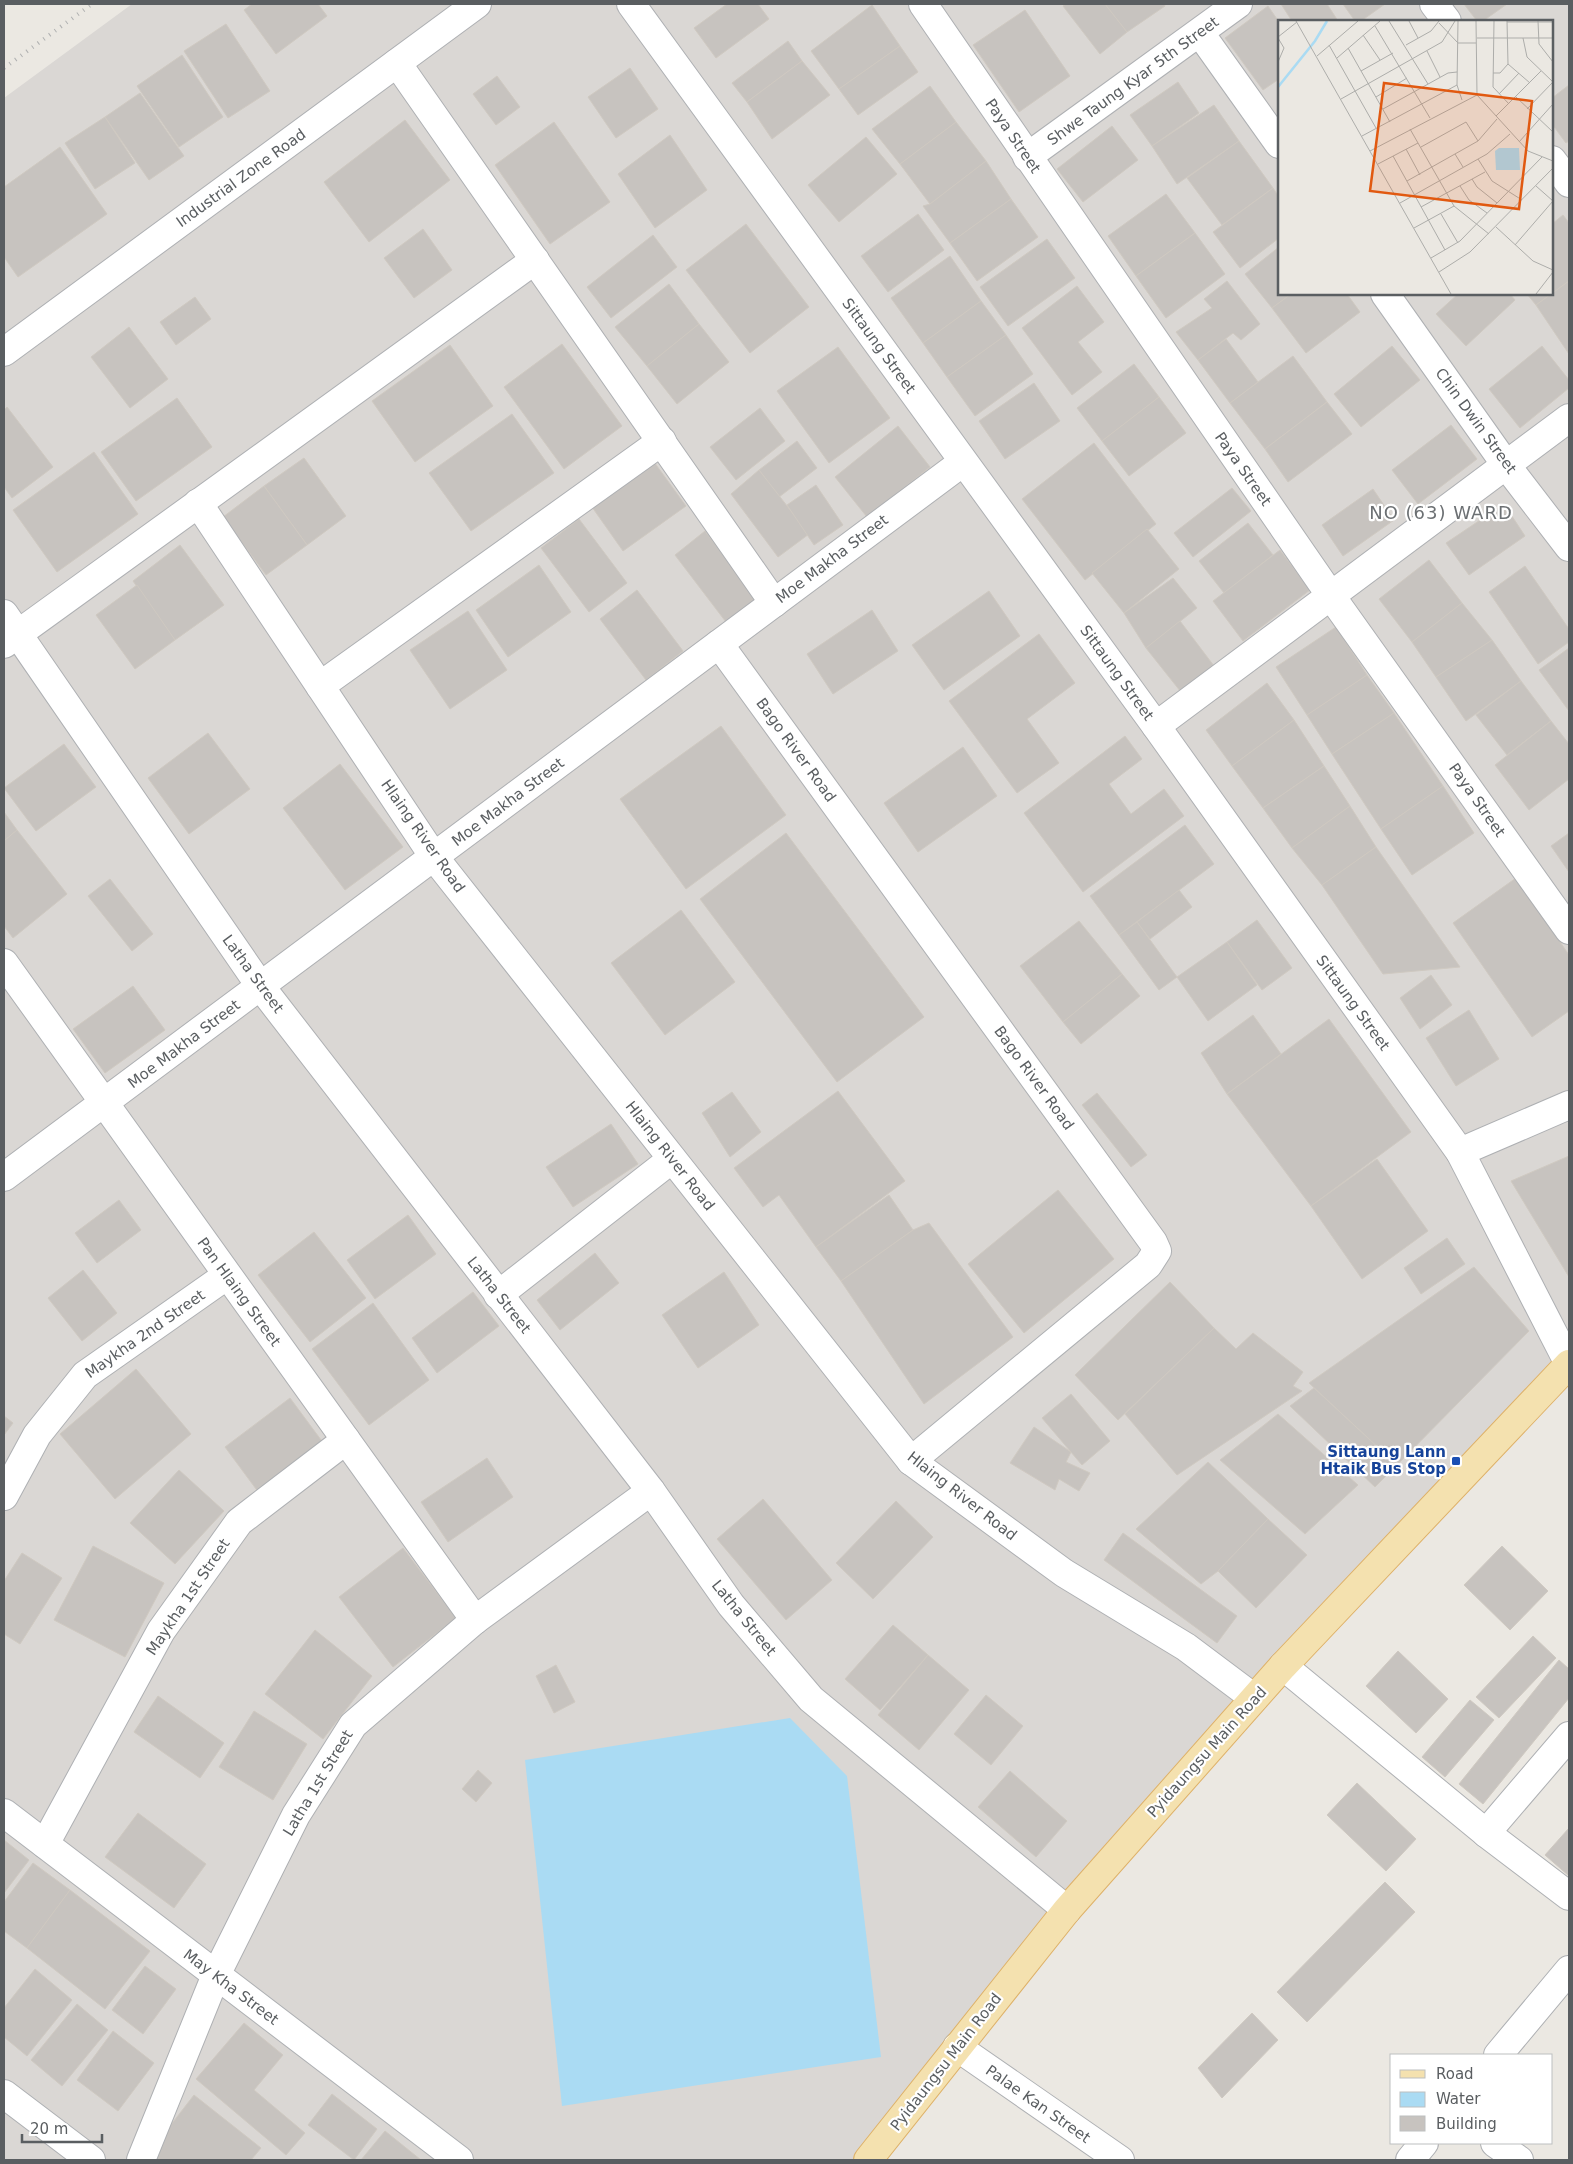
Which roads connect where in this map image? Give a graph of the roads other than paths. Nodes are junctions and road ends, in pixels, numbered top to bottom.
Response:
1 (478, 4) edge
2 (630, 4) edge
3 (923, 4) edge
4 (1238, 4) edge
5 (1434, 4) edge
6 (1446, 20) edge
7 (1200, 33) junction
8 (397, 63) junction
9 (1278, 143) edge
10 (1027, 157) junction
11 (1553, 161) edge
12 (1569, 183) edge
13 (535, 260) junction
14 (1386, 295) edge
15 (4, 352) edge
16 (1569, 418) edge
17 (662, 441) junction
18 (963, 462) junction
19 (1506, 465) junction
20 (198, 504) junction
21 (1569, 547) edge
22 (1331, 596) junction
23 (774, 603) junction
24 (8, 630) edge
25 (719, 644) junction
26 (320, 686) junction
27 (1156, 726) junction
28 (434, 857) junction
29 (1569, 930) edge
30 (4, 963) edge
31 (261, 987) junction
32 (106, 1103) junction
33 (1569, 1106) edge
34 (1460, 1152) junction
35 (672, 1159) junction
36 (4, 1177) edge
37 (226, 1276) junction
38 (498, 1295) junction
39 (1569, 1364) edge
40 (346, 1440) junction
41 (911, 1460) junction
42 (651, 1491) junction
43 (4, 1496) edge
44 (475, 1620) junction
45 (1283, 1666) junction
46 (1254, 1698) junction
47 (1569, 1736) edge
48 (4, 1813) edge
49 (1486, 1833) junction
50 (45, 1844) junction
51 (1569, 1896) edge
52 (1067, 1910) junction
53 (1569, 1970) edge
54 (216, 1975) junction
55 (957, 2047) junction
56 (1499, 2054) edge
57 (4, 2094) edge
58 (1423, 2144) edge
59 (1496, 2144) edge
60 (91, 2160) edge
61 (141, 2160) edge
62 (459, 2160) edge
63 (868, 2160) edge
64 (1120, 2160) edge
65 (1410, 2160) edge
66 (1519, 2160) edge

1 - 8 street, Industrial Zone Road
2 - 18 street, Sittaung Street
3 - 10 street, Paya Street
4 - 7 street, Shwe Taung Kyar 5th Street
5 - 6 street
7 - 9 street
7 - 10 street, Shwe Taung Kyar 5th Street
8 - 13 street
8 - 15 street, Industrial Zone Road
10 - 22 street, Paya Street
11 - 12 street
13 - 17 street
13 - 20 street
14 - 19 street, Chin Dwin Street
16 - 19 street
17 - 23 street
17 - 26 street
18 - 23 street, Moe Makha Street
18 - 27 street, Sittaung Street
19 - 21 street, Chin Dwin Street
19 - 22 street
20 - 24 street
20 - 26 street, Hlaing River Road
22 - 27 street
22 - 29 street, Paya Street
23 - 25 street, Moe Makha Street
24 - 31 street, Latha Street
25 - 28 street, Moe Makha Street
25 - 41 street, Bago River Road
26 - 28 street, Hlaing River Road
27 - 34 street, Sittaung Street
28 - 31 street, Moe Makha Street
28 - 35 street, Hlaing River Road
30 - 32 street, Pan Hlaing Street
31 - 32 street, Moe Makha Street
31 - 38 street, Latha Street
32 - 36 street, Moe Makha Street
32 - 37 street, Pan Hlaing Street
33 - 34 street
34 - 39 street, Sittaung Street
35 - 38 street
35 - 41 street, Hlaing River Road
37 - 40 street, Pan Hlaing Street
37 - 43 street, Maykha 2nd Street
38 - 42 street, Latha Street
39 - 45 main road, Pyidaungsu Main Road
40 - 44 street, Pan Hlaing Street
40 - 50 street, Maykha 1st Street
41 - 46 street, Hlaing River Road
42 - 44 street, Latha 1st Street
42 - 52 street, Latha Street
44 - 54 street, Latha 1st Street
45 - 46 main road, Pyidaungsu Main Road
45 - 49 street
46 - 52 main road, Pyidaungsu Main Road
47 - 49 street
48 - 50 street, May Kha Street
49 - 51 street
50 - 54 street, May Kha Street
52 - 55 main road, Pyidaungsu Main Road
53 - 56 street
54 - 61 street, Latha 1st Street
54 - 62 street, May Kha Street
55 - 63 main road, Pyidaungsu Main Road
55 - 64 street, Palae Kan Street
57 - 60 street
58 - 65 street
59 - 66 street

